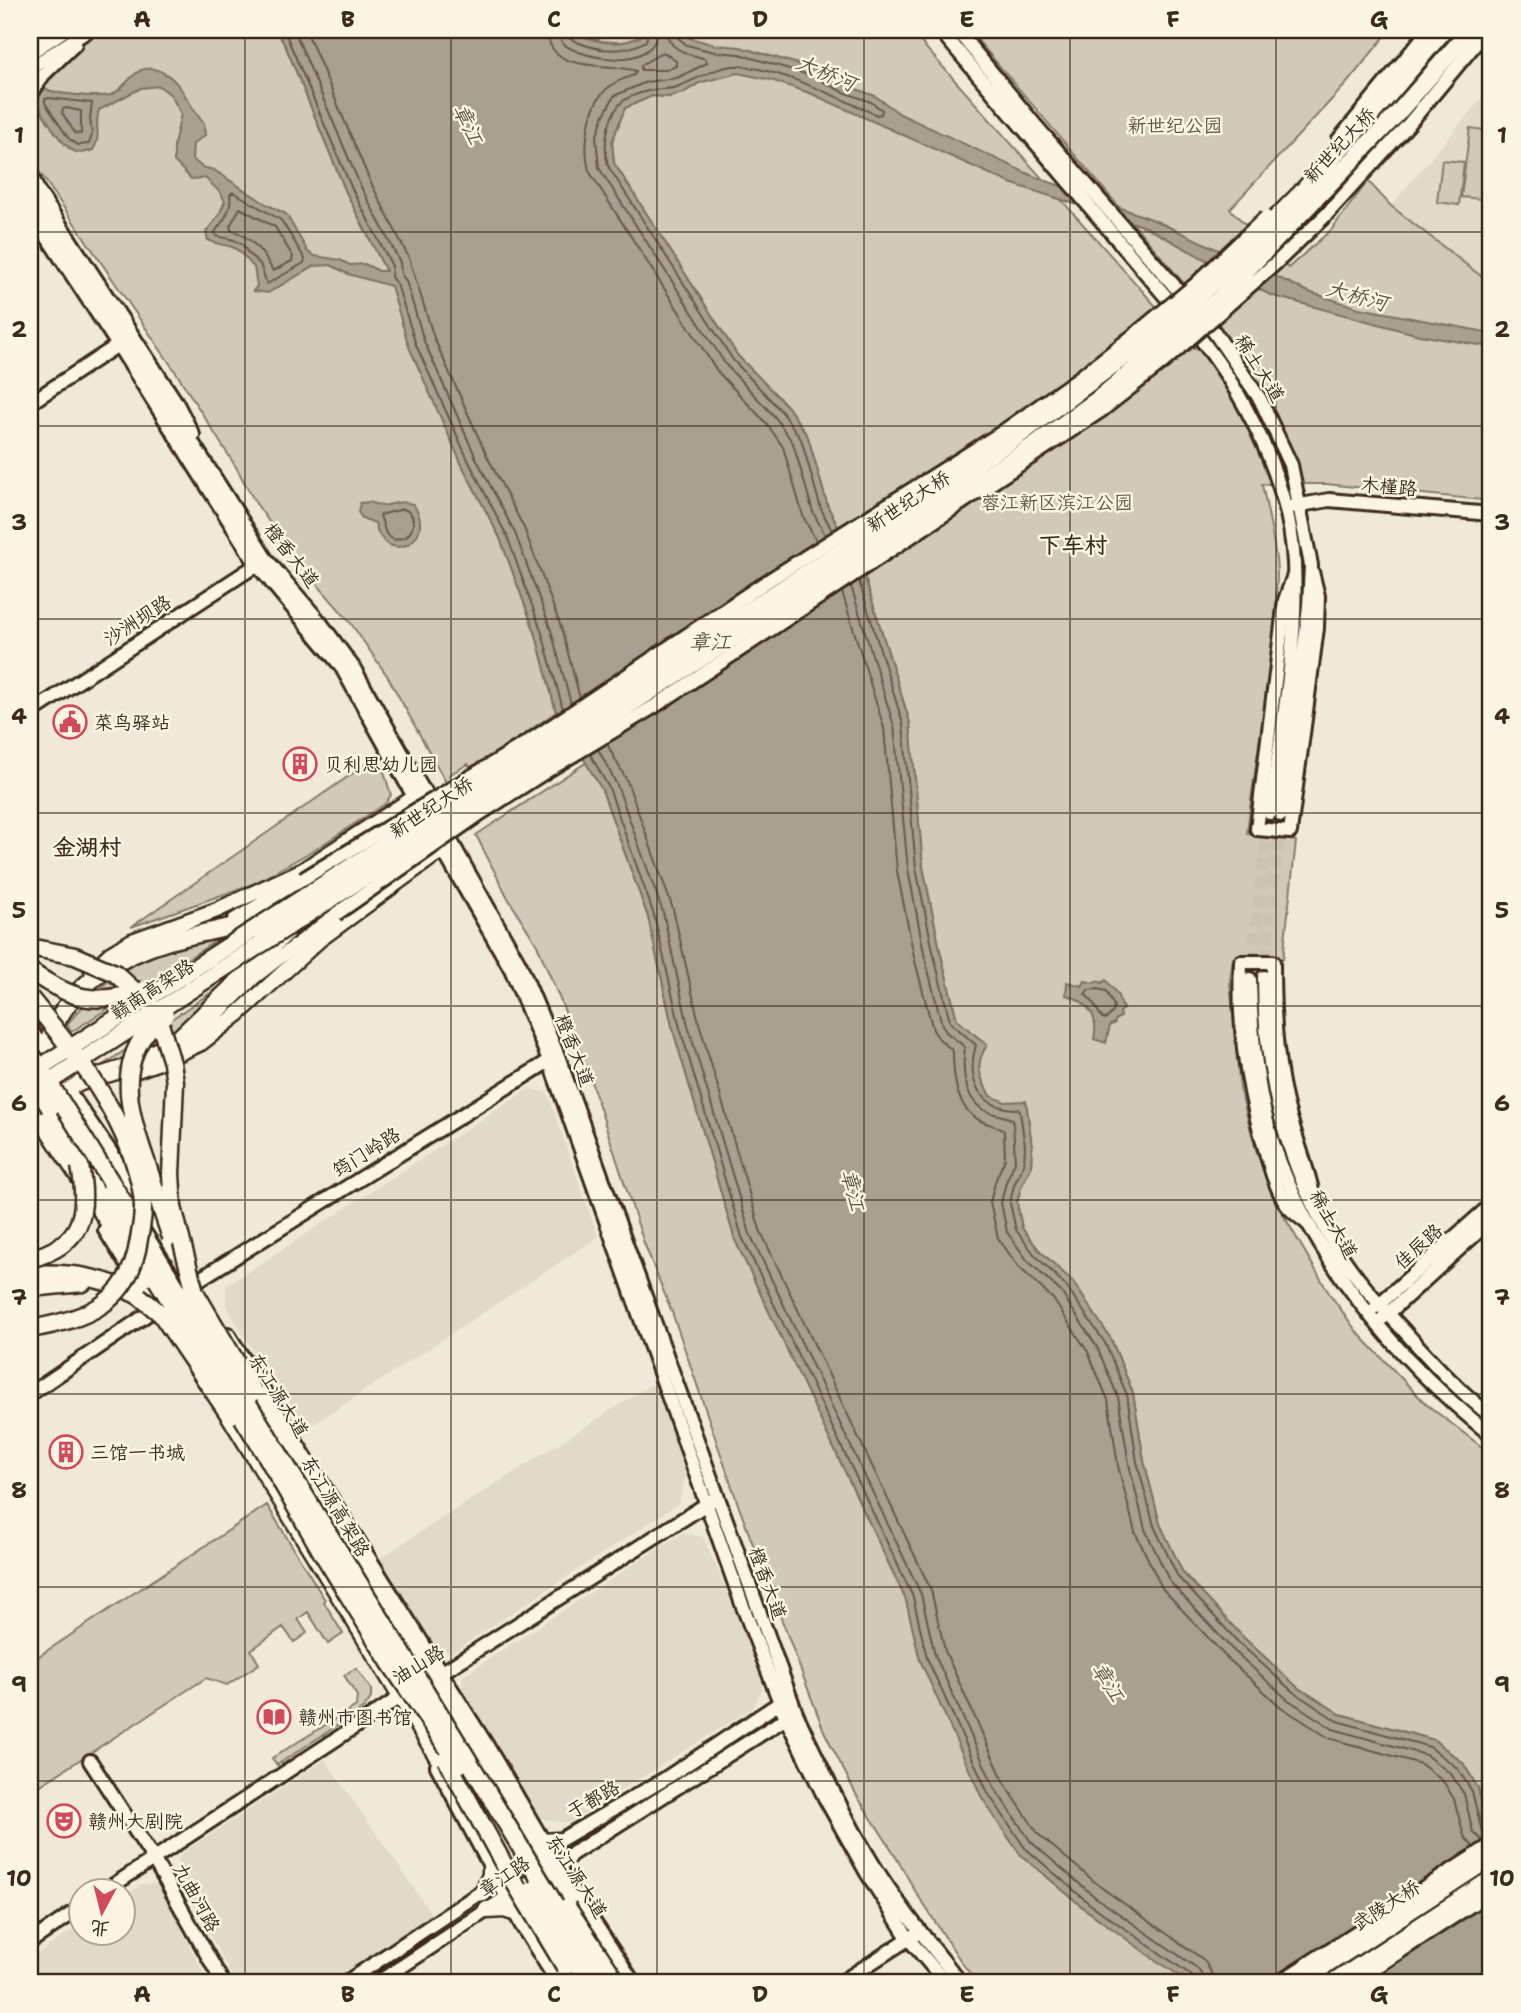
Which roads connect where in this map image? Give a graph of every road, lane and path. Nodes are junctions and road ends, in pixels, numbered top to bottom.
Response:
1 (56, 30) edge
2 (65, 30) edge
3 (89, 30) edge
4 (940, 30) edge
5 (957, 30) edge
6 (1429, 30) edge
7 (1444, 30) edge
8 (1470, 30) edge
9 (1487, 30) edge
10 (30, 41) edge
11 (30, 53) edge
12 (30, 68) edge
13 (30, 96) edge
14 (30, 173) edge
15 (30, 191) edge
16 (30, 211) edge
17 (123, 342) junction
18 (30, 403) edge
19 (217, 482) junction
20 (1300, 503) junction
21 (1284, 509) junction
22 (1491, 514) edge
23 (262, 562) junction
24 (1311, 567) junction
25 (1294, 575) junction
26 (30, 713) edge
27 (419, 794) junction
28 (448, 848) junction
29 (291, 904) junction
30 (297, 920) junction
31 (30, 947) edge
32 (110, 954) junction
33 (30, 971) edge
34 (1264, 977) tunnel mouth
35 (1250, 979) tunnel mouth
36 (152, 995) junction
37 (30, 998) edge
38 (69, 1001) junction
39 (30, 1028) edge
40 (30, 1042) edge
41 (553, 1058) junction
42 (35, 1059) edge
43 (30, 1074) edge
44 (97, 1082) junction
45 (61, 1088) junction
46 (30, 1105) edge
47 (50, 1108) junction
48 (1491, 1205) edge
49 (1317, 1213) junction
50 (1491, 1220) edge
51 (1311, 1226) junction
52 (30, 1259) edge
53 (30, 1273) edge
54 (30, 1287) edge
55 (195, 1287) junction
56 (139, 1296) junction
57 (158, 1308) junction
58 (1385, 1309) junction
59 (1373, 1317) junction
60 (30, 1329) edge
61 (30, 1394) edge
62 (1491, 1416) edge
63 (1491, 1435) edge
64 (711, 1501) junction
65 (328, 1548) junction
66 (395, 1658) junction
67 (437, 1676) junction
68 (399, 1697) junction
69 (785, 1699) junction
70 (791, 1715) junction
71 (90, 1761) dead end
72 (543, 1844) junction
73 (1491, 1845) edge
74 (153, 1858) junction
75 (1491, 1859) edge
76 (494, 1870) junction
77 (560, 1871) junction
78 (127, 1876) edge
79 (1491, 1878) edge
80 (1491, 1892) edge
81 (484, 1893) joint
82 (515, 1908) junction
83 (488, 1910) joint
84 (66, 1918) edge
85 (920, 1931) junction
86 (908, 1938) junction
87 (30, 1942) edge
88 (223, 1983) edge
89 (345, 1983) edge
90 (377, 1983) edge
91 (558, 1983) edge
92 (567, 1983) edge
93 (575, 1983) edge
94 (587, 1983) edge
95 (602, 1983) edge
96 (618, 1983) edge
97 (626, 1983) edge
98 (634, 1983) edge
99 (840, 1983) edge
100 (946, 1983) edge
101 (961, 1983) edge
102 (1278, 1983) edge
103 (1301, 1983) edge
104 (1331, 1983) edge
105 (1352, 1983) edge

1 - 10 street
2 - 11 street
3 - 12 street
3 - 13 street
4 - 21 street, 稀土大道
5 - 20 street, 稀土大道
6 - 32 street, bridge
7 - 29 highway, 新世纪大桥, bridge
8 - 30 highway, 新世纪大桥, bridge
9 - 44 street, bridge
14 - 19 street
15 - 17 street, 橙香大道
16 - 17 street, 橙香大道
17 - 18 street
17 - 19 street, 橙香大道
17 - 23 street, 橙香大道
19 - 23 street, 橙香大道
20 - 21 street, 木槿路
20 - 22 street, 木槿路
20 - 24 street, 稀土大道
21 - 25 street, 稀土大道
23 - 26 street, 沙洲坝路
23 - 27 street, 橙香大道
24 - 25 street, 稀土大道
24 - 25 street
27 - 28 street, 橙香大道
27 - 32 main road
28 - 41 street, 橙香大道
28 - 44 main road
29 - 33 highway, bridge
29 - 36 highway, 赣南高架路, bridge
29 - 38 highway
30 - 45 highway
30 - 46 highway, 赣南高架路, bridge
30 - 55 highway, bridge
31 - 55 highway, bridge
32 - 38 main road
34 - 49 street, 稀土大道
35 - 51 street, 稀土大道
36 - 42 highway, bridge
36 - 43 highway, 赣南高架路, bridge
37 - 60 highway, bridge
38 - 42 main road
39 - 42 street
40 - 42 main road, 东江源大道
41 - 55 street, 筠门岭路
41 - 64 street, 橙香大道
42 - 45 main road, 东江源大道
42 - 65 highway, 东江源高架路, bridge
43 - 47 highway, 东江源高架路, bridge
44 - 45 street
45 - 46 main road
45 - 55 street
45 - 67 main road, 东江源大道
46 - 57 main road
47 - 52 highway, bridge
47 - 65 highway, 东江源高架路, bridge
48 - 58 street, 佳辰路
49 - 51 street
49 - 58 street, 稀土大道
50 - 58 street, 佳辰路
51 - 59 street, 稀土大道
53 - 56 highway
54 - 56 highway
55 - 65 highway, bridge
55 - 67 street
56 - 65 highway, bridge
57 - 61 street
57 - 68 main road
58 - 59 street, 佳辰路
58 - 62 street, 稀土大道
59 - 63 street, 稀土大道
64 - 67 street, 油山路
64 - 69 street, 橙香大道
65 - 66 highway, 东江源高架路, bridge
66 - 93 highway, bridge
66 - 94 highway, 东江源高架路, bridge
66 - 95 highway, 东江源高架路, bridge
66 - 96 highway, bridge
67 - 68 street, 油山路
67 - 72 main road, 东江源大道
68 - 74 street, 油山路
68 - 76 main road
69 - 70 street, 橙香大道
69 - 72 street, 于都路
70 - 77 street, 章江路
70 - 85 street, 橙香大道
70 - 86 street, 橙香大道
71 - 74 street, 九曲河路
72 - 76 street, 于都路
72 - 77 main road, 东江源大道
73 - 102 street
74 - 78 street, 油山路
74 - 88 street, 九曲河路
75 - 103 main road, 武陵大桥
76 - 81 highway
76 - 82 main road
77 - 82 street, 章江路
77 - 97 main road, 东江源大道
77 - 98 street
79 - 104 main road, 武陵大桥
80 - 105 street
81 - 89 street
82 - 83 highway
82 - 91 street
82 - 92 main road
83 - 90 street, 章江路
84 - 87 street
85 - 86 street
85 - 101 street, 橙香大道
86 - 99 street
86 - 100 street, 橙香大道

